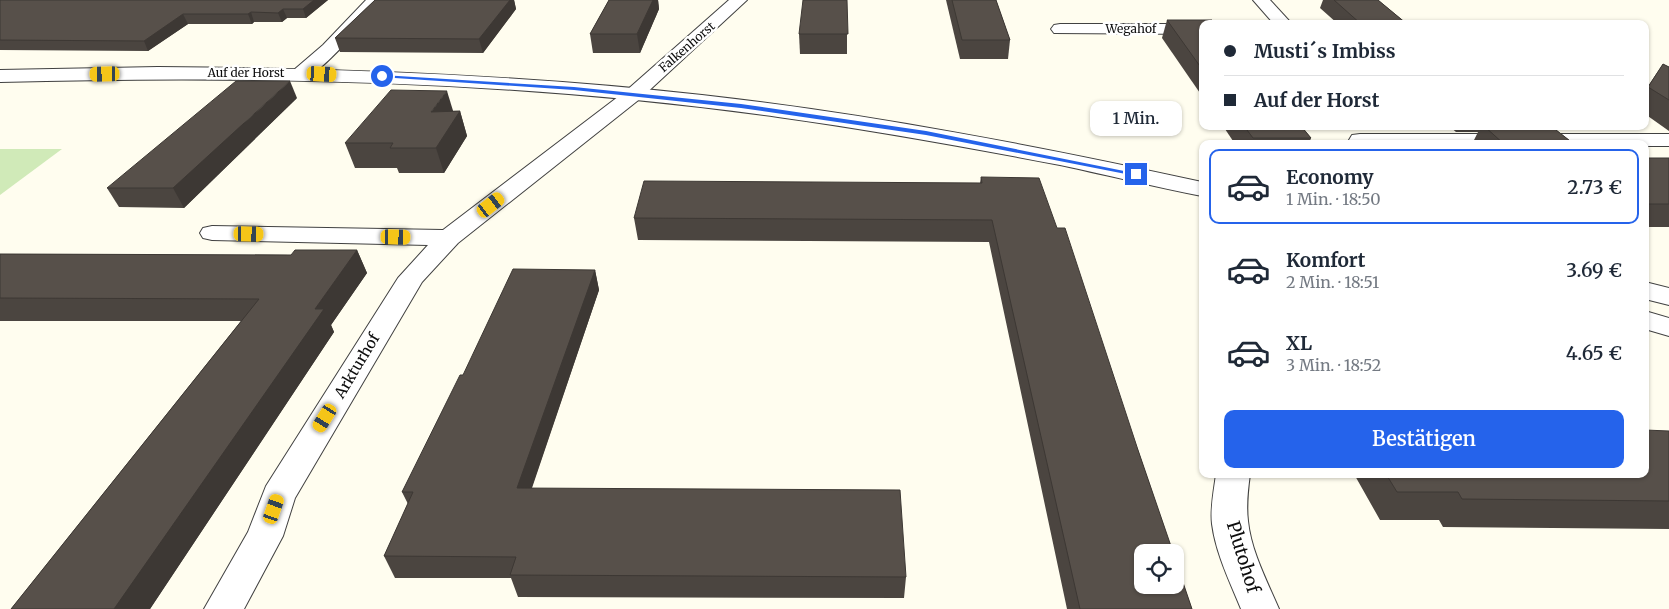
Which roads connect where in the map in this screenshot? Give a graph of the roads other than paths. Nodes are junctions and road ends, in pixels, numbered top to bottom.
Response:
1 (375, 0) edge
2 (740, 0) edge
3 (1261, 0) edge
4 (1280, 20) edge
5 (1060, 29) dead end
6 (1199, 29) edge
7 (302, 73) junction
8 (0, 76) edge
9 (634, 94) junction
10 (1359, 137) edge
11 (1669, 140) edge
12 (1199, 188) edge
13 (212, 233) dead end
14 (449, 238) junction
15 (1649, 291) edge
16 (1669, 297) edge
17 (1649, 321) edge
18 (1669, 327) edge
19 (1232, 478) edge
20 (224, 609) edge
21 (1260, 609) edge

1 - 7 street
2 - 9 street, Falkenhorst
3 - 4 street
5 - 6 street, Wegahof
7 - 8 street, Auf der Horst
7 - 9 street, Auf der Horst
9 - 12 street, Auf der Horst
9 - 14 street, Arkturhof
10 - 11 street
13 - 14 street
14 - 20 street, Arkturhof
15 - 16 street
17 - 18 street
19 - 21 street, Plutohof

